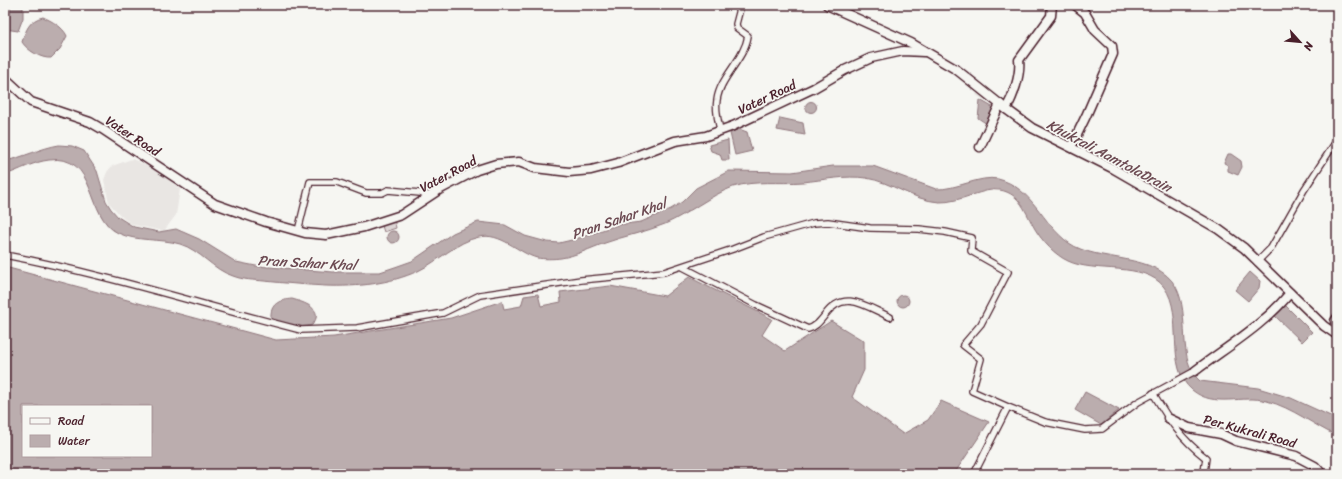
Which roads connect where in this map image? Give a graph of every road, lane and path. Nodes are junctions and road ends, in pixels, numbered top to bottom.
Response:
1 (741, 5) edge
2 (827, 5) edge
3 (1052, 5) edge
4 (1075, 5) edge
5 (924, 52) junction
6 (5, 78) edge
7 (1003, 107) junction
8 (720, 130) junction
9 (1337, 140) edge
10 (980, 147) dead end
11 (1071, 147) junction
12 (430, 196) junction
13 (298, 231) junction
14 (5, 255) edge
15 (1258, 261) junction
16 (683, 267) junction
17 (1290, 293) junction
18 (890, 317) dead end
19 (1337, 318) edge
20 (1337, 335) edge
21 (1195, 371) joint
22 (1153, 393) junction
23 (1008, 407) junction
24 (1168, 418) junction
25 (974, 474) edge
26 (1206, 474) edge
27 (1322, 474) edge

1 - 8 street
2 - 5 street
3 - 7 street
4 - 11 street
5 - 7 street
5 - 8 street, Vater Road
6 - 13 street, Vater Road
7 - 10 street
7 - 11 street
8 - 12 street, Vater Road
9 - 15 street
11 - 15 street
12 - 13 street, Vater Road
12 - 13 street
14 - 16 street
15 - 17 street
16 - 18 street
16 - 23 street
17 - 20 street
17 - 21 street
19 - 20 street
21 - 22 street
22 - 23 street
22 - 24 street
23 - 25 street
24 - 26 street
24 - 27 street, Per Kukrali Road

